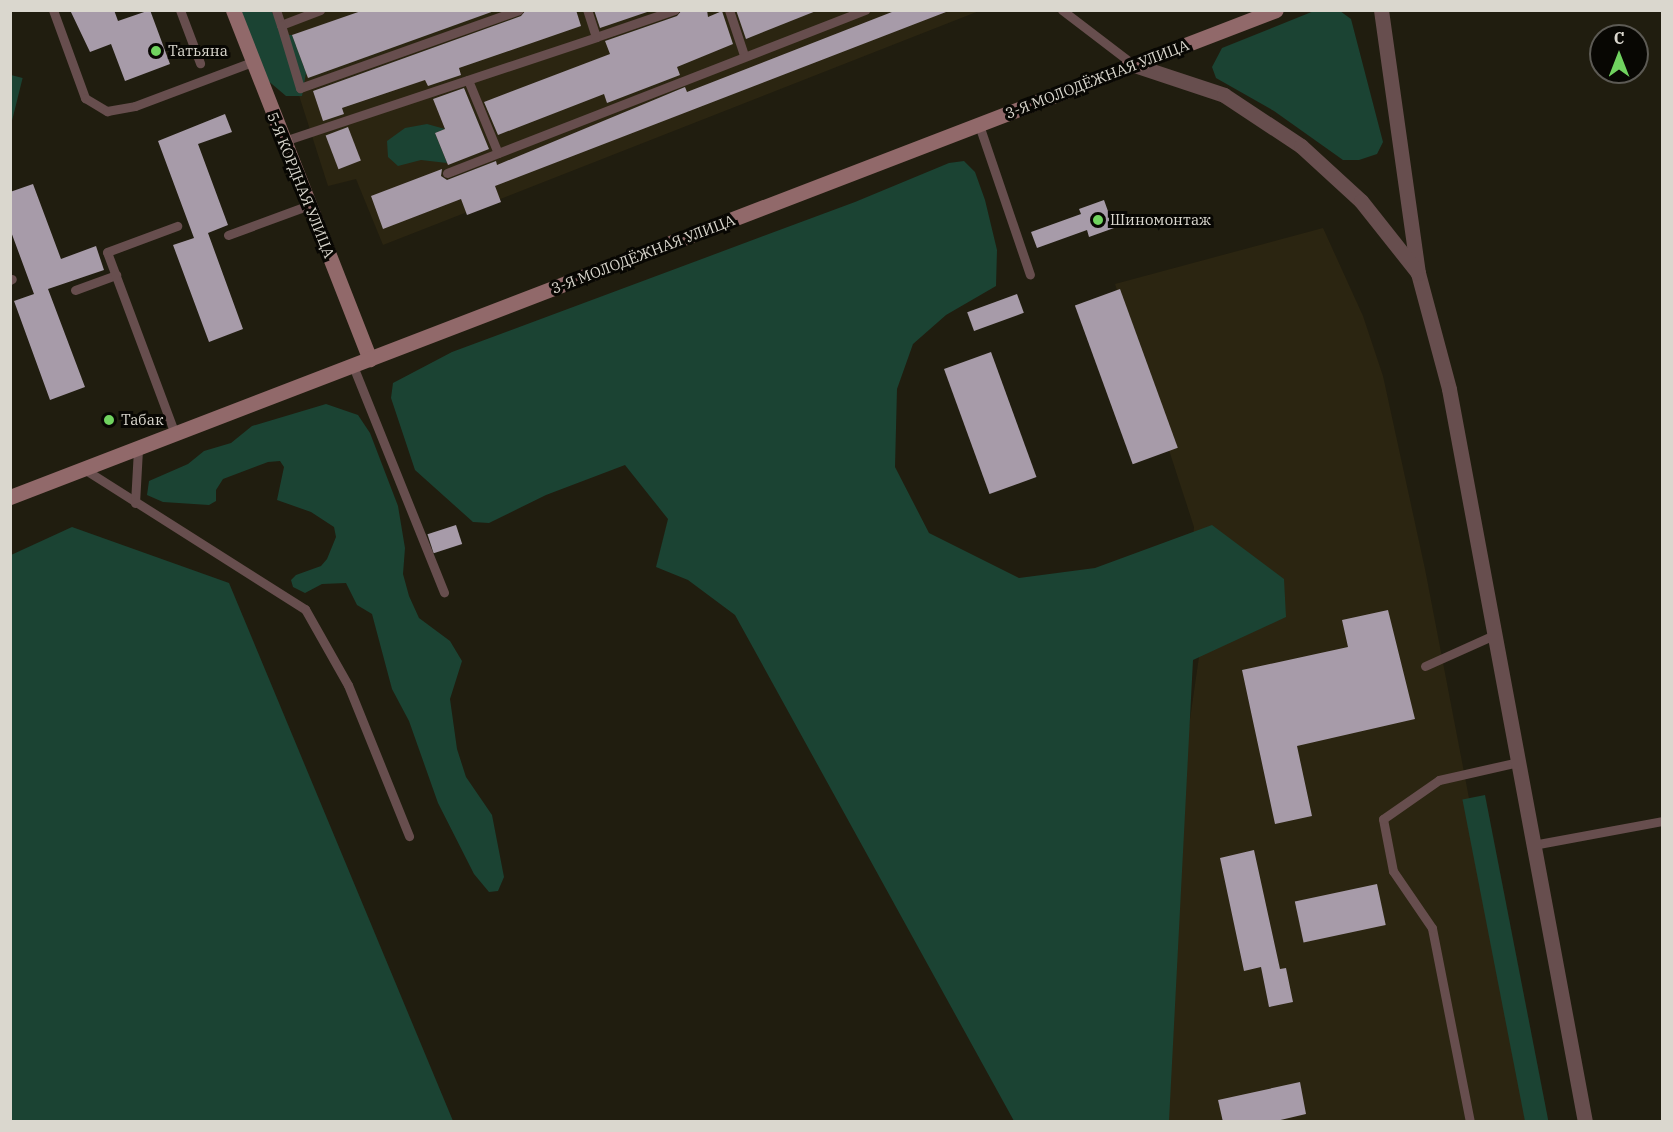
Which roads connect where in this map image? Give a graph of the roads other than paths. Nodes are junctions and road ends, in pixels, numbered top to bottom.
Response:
1 (53, 10) edge
2 (180, 10) edge
3 (233, 10) edge
4 (276, 10) edge
5 (320, 10) edge
6 (519, 10) edge
7 (587, 10) edge
8 (675, 10) edge
9 (729, 10) edge
10 (866, 10) edge
11 (1062, 10) edge
12 (1276, 10) edge
13 (1381, 10) edge
14 (281, 25) junction
15 (596, 37) junction
16 (744, 55) junction
17 (252, 62) junction
18 (200, 63) dead end
19 (1134, 65) junction
20 (468, 80) junction
21 (979, 125) junction
22 (284, 141) junction
23 (498, 153) junction
24 (447, 173) dead end
25 (309, 205) junction
26 (177, 226) dead end
27 (228, 235) dead end
28 (1418, 273) junction
29 (1030, 274) dead end
30 (116, 275) junction
31 (75, 290) dead end
32 (370, 359) junction
33 (353, 366) junction
34 (175, 434) junction
35 (138, 449) junction
36 (84, 469) junction
37 (11, 496) edge
38 (135, 503) junction
39 (444, 592) dead end
40 (1494, 635) junction
41 (1425, 666) dead end
42 (1518, 762) junction
43 (1662, 821) edge
44 (409, 836) dead end
45 (1533, 845) junction
46 (1470, 1122) edge
47 (1585, 1122) edge

1 - 17 lane
2 - 18 lane
3 - 17 main road, 5-Я КОРДНАЯ УЛИЦА
4 - 14 lane
5 - 14 lane
6 - 14 lane
7 - 15 lane
8 - 15 lane
9 - 16 lane
10 - 16 lane
11 - 19 lane
12 - 19 main road, 3-Я МОЛОДЁЖНАЯ УЛИЦА
13 - 28 street
15 - 20 lane
16 - 23 lane
17 - 22 main road, 5-Я КОРДНАЯ УЛИЦА
19 - 21 main road, 3-Я МОЛОДЁЖНАЯ УЛИЦА
19 - 28 street
20 - 22 lane
20 - 23 lane
21 - 29 lane
21 - 32 main road, 3-Я МОЛОДЁЖНАЯ УЛИЦА
22 - 25 main road, 5-Я КОРДНАЯ УЛИЦА
23 - 24 lane
25 - 27 lane
25 - 32 main road, 5-Я КОРДНАЯ УЛИЦА
26 - 30 lane
28 - 40 street
30 - 31 lane
30 - 34 lane
32 - 33 main road, 3-Я МОЛОДЁЖНАЯ УЛИЦА
33 - 34 main road, 3-Я МОЛОДЁЖНАЯ УЛИЦА
33 - 39 lane
34 - 35 main road, 3-Я МОЛОДЁЖНАЯ УЛИЦА
35 - 36 main road, 3-Я МОЛОДЁЖНАЯ УЛИЦА
35 - 38 lane
36 - 37 main road, 3-Я МОЛОДЁЖНАЯ УЛИЦА
36 - 38 lane
38 - 44 lane
40 - 41 lane
40 - 42 street
42 - 45 street
42 - 46 lane
43 - 45 lane
45 - 47 street

